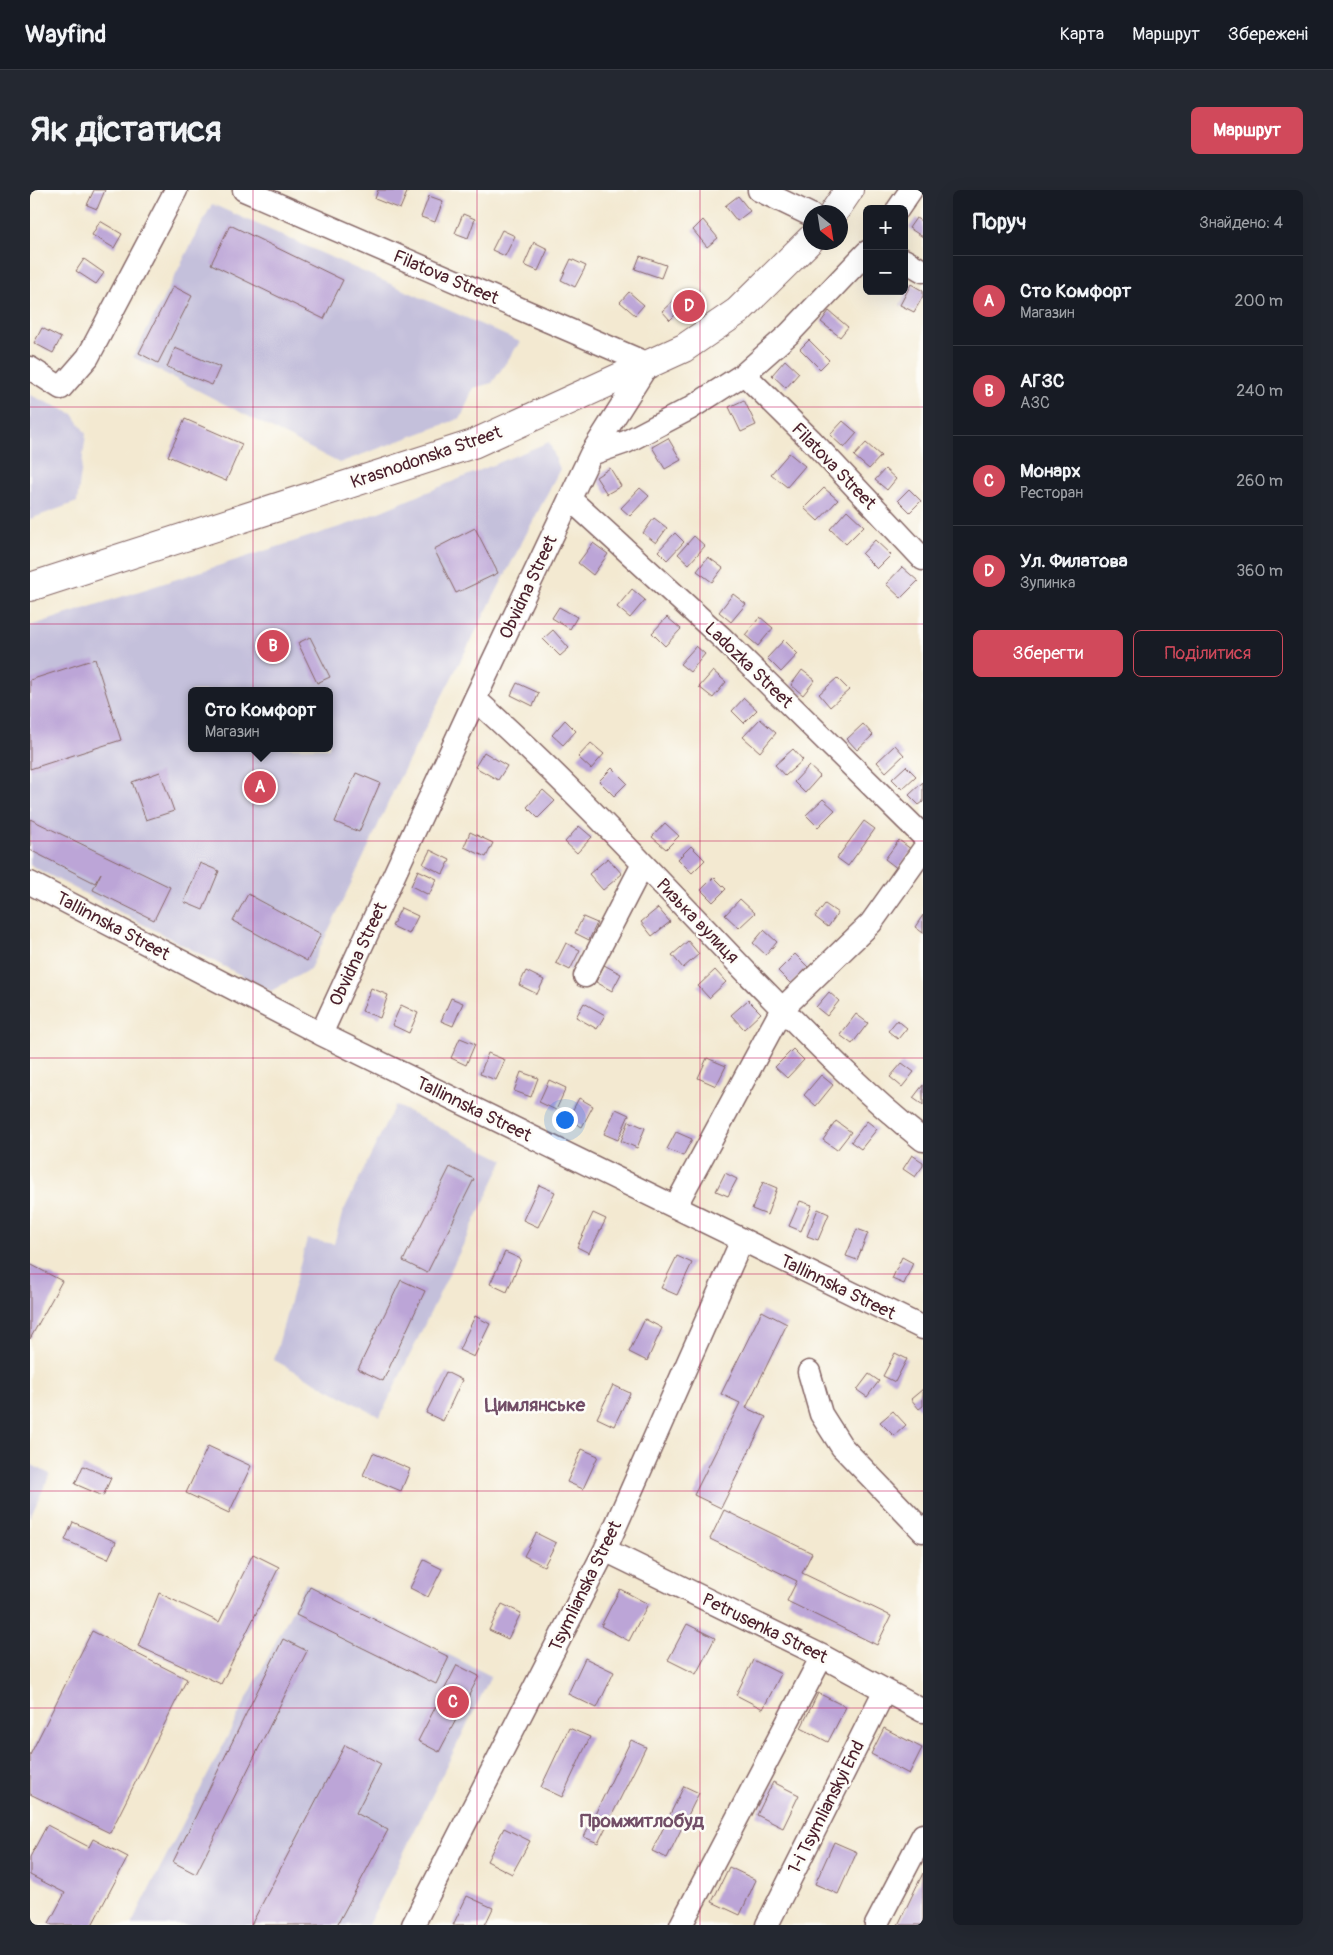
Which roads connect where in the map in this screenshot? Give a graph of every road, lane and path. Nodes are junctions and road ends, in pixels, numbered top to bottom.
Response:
1 (176, 190) edge
2 (244, 190) edge
3 (759, 190) edge
4 (849, 190) edge
5 (911, 190) edge
6 (782, 195) edge
7 (839, 205) edge
8 (901, 205) edge
9 (803, 210) edge
10 (803, 246) edge
11 (863, 256) edge
12 (908, 262) edge
13 (923, 271) edge
14 (648, 364) junction
15 (30, 368) edge
16 (744, 374) junction
17 (591, 454) junction
18 (570, 499) junction
19 (923, 558) edge
20 (30, 587) edge
21 (475, 699) junction
22 (923, 836) edge
23 (923, 850) edge
24 (643, 864) junction
25 (30, 883) edge
26 (585, 976) dead end
27 (782, 1009) junction
28 (321, 1034) junction
29 (923, 1140) edge
30 (675, 1207) junction
31 (742, 1240) junction
32 (923, 1328) edge
33 (809, 1372) dead end
34 (923, 1531) edge
35 (605, 1550) junction
36 (822, 1656) junction
37 (885, 1690) junction
38 (923, 1711) edge
39 (923, 1835) edge
40 (413, 1925) edge
41 (681, 1925) edge
42 (767, 1925) edge
43 (876, 1925) edge

1 - 15 street
2 - 14 street, Filatova Street
3 - 6 street
4 - 7 main road
5 - 8 street
6 - 9 street
10 - 14 main road, Krasnodonska Street
11 - 16 street
12 - 13 street
14 - 17 street, Obvidna Street
14 - 20 main road, Krasnodonska Street
16 - 17 street
16 - 19 street, Filatova Street
17 - 18 street, Obvidna Street
18 - 21 street, Obvidna Street
18 - 22 street, Ladozka Street
21 - 24 street, Ризька вулиця
21 - 28 street, Obvidna Street
23 - 27 street
24 - 26 street
24 - 27 street, Ризька вулиця
25 - 28 street, Tallinnska Street
27 - 29 street, Ризька вулиця
27 - 30 street
28 - 30 street, Tallinnska Street
30 - 31 street, Tallinnska Street
31 - 32 street, Tallinnska Street
31 - 35 street, Tsymlianska Street
33 - 34 street
35 - 36 street, Petrusenka Street
35 - 40 street, Tsymlianska Street
36 - 37 street, Petrusenka Street
36 - 41 street
37 - 38 street, Petrusenka Street
37 - 42 street, 1-i Tsymlianskyi End
39 - 43 street

